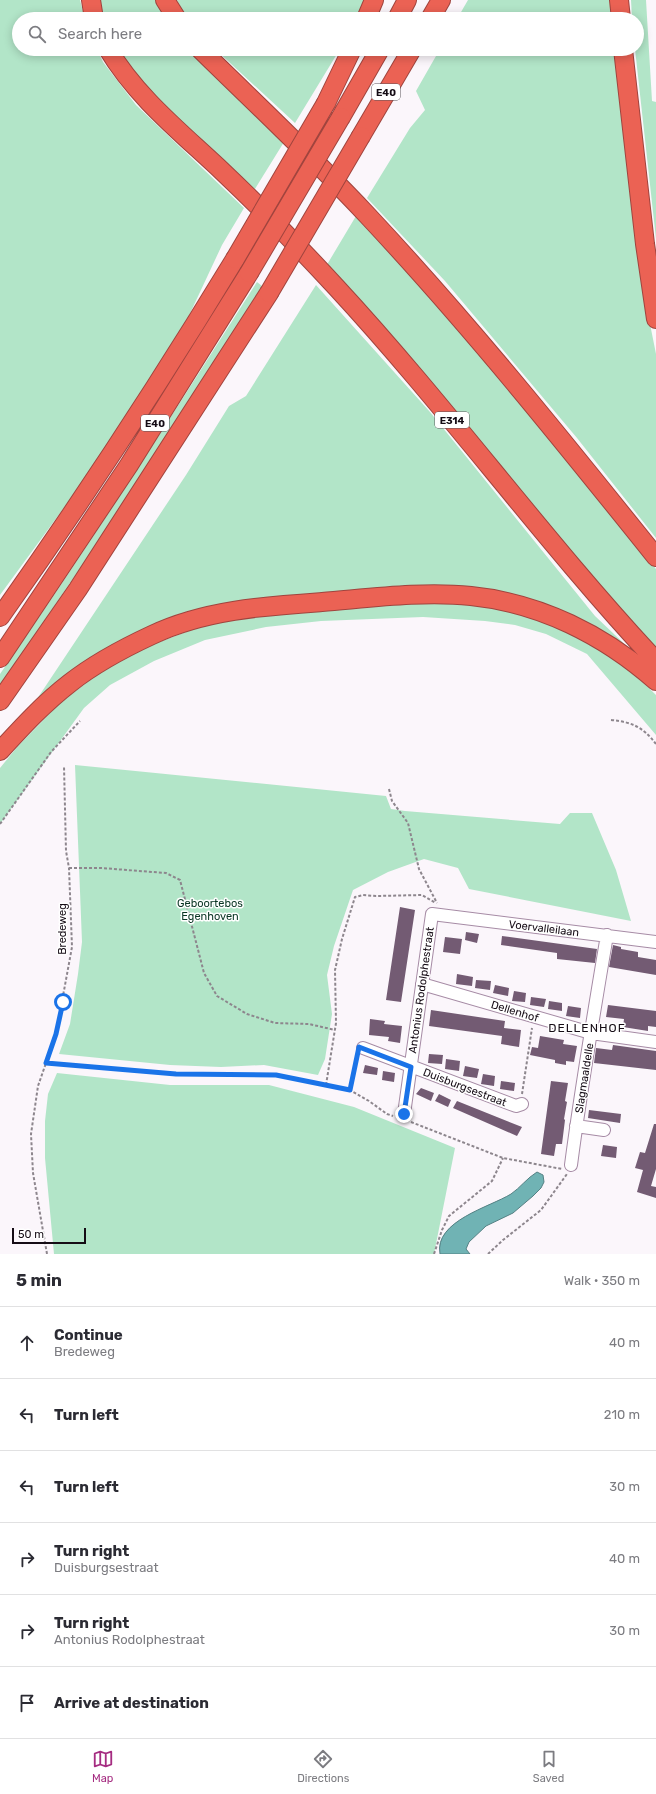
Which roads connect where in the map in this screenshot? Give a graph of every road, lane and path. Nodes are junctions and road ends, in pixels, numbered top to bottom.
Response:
1 (91, 0) edge
2 (165, 0) edge
3 (374, 0) edge
4 (407, 0) edge
5 (442, 0) edge
6 (619, 0) edge
7 (93, 12) edge
8 (172, 12) edge
9 (369, 12) edge
10 (401, 12) edge
11 (434, 12) edge
12 (620, 12) edge
13 (113, 56) edge
14 (207, 56) edge
15 (349, 56) edge
16 (376, 56) edge
17 (408, 56) edge
18 (624, 56) edge
19 (656, 319) edge
20 (656, 557) edge
21 (0, 617) edge
22 (0, 658) edge
23 (656, 661) edge
24 (656, 681) edge
25 (0, 701) edge
26 (611, 720) dead end
27 (80, 721) dead end
28 (656, 744) edge
29 (0, 751) edge
30 (64, 766) dead end
31 (389, 789) dead end
32 (0, 824) edge
33 (69, 868) junction
34 (436, 903) junction
35 (437, 915) junction
36 (607, 935) junction
37 (656, 942) edge
38 (422, 984) junction
39 (534, 1016) junction
40 (335, 1030) junction
41 (591, 1033) junction
42 (656, 1042) edge
43 (363, 1048) joint
44 (46, 1063) junction
45 (411, 1067) junction
46 (326, 1085) junction
47 (350, 1090) junction
48 (522, 1104) joint
49 (403, 1117) junction
50 (576, 1126) junction
51 (604, 1130) dead end
52 (503, 1158) junction
53 (571, 1165) dead end
54 (47, 1254) edge
55 (434, 1254) edge
56 (488, 1254) edge

1 - 7 highway
2 - 8 highway
3 - 9 highway
4 - 10 highway
5 - 11 highway
6 - 12 highway
13 - 23 highway, E314
14 - 20 highway
15 - 21 highway, bridge
16 - 22 highway, E40, bridge
17 - 25 highway, E40, bridge
18 - 19 highway
24 - 29 highway
26 - 28 path
27 - 32 path
30 - 33 path, Bredeweg
31 - 34 path
33 - 40 path
33 - 44 path, Bredeweg
34 - 35 path
34 - 40 path
35 - 36 street, Voervalleilaan
35 - 38 street, Antonius Rodolphestraat
36 - 37 street, Voervalleilaan
36 - 41 street, Slagmaaldelle
38 - 39 street, Dellenhof
38 - 45 street, Antonius Rodolphestraat
39 - 41 street, Dellenhof
39 - 48 path
40 - 46 path
41 - 42 street, Dellenhof
41 - 50 street, Slagmaaldelle
43 - 45 street, Duisburgsestraat
43 - 47 path
44 - 46 path
44 - 54 path, Bredeweg
45 - 48 street, Duisburgsestraat
45 - 49 street, Antonius Rodolphestraat
46 - 47 path
47 - 49 path
49 - 52 path
50 - 51 street, Slagmaaldelle
50 - 53 street, Slagmaaldelle
52 - 55 path
52 - 56 path

